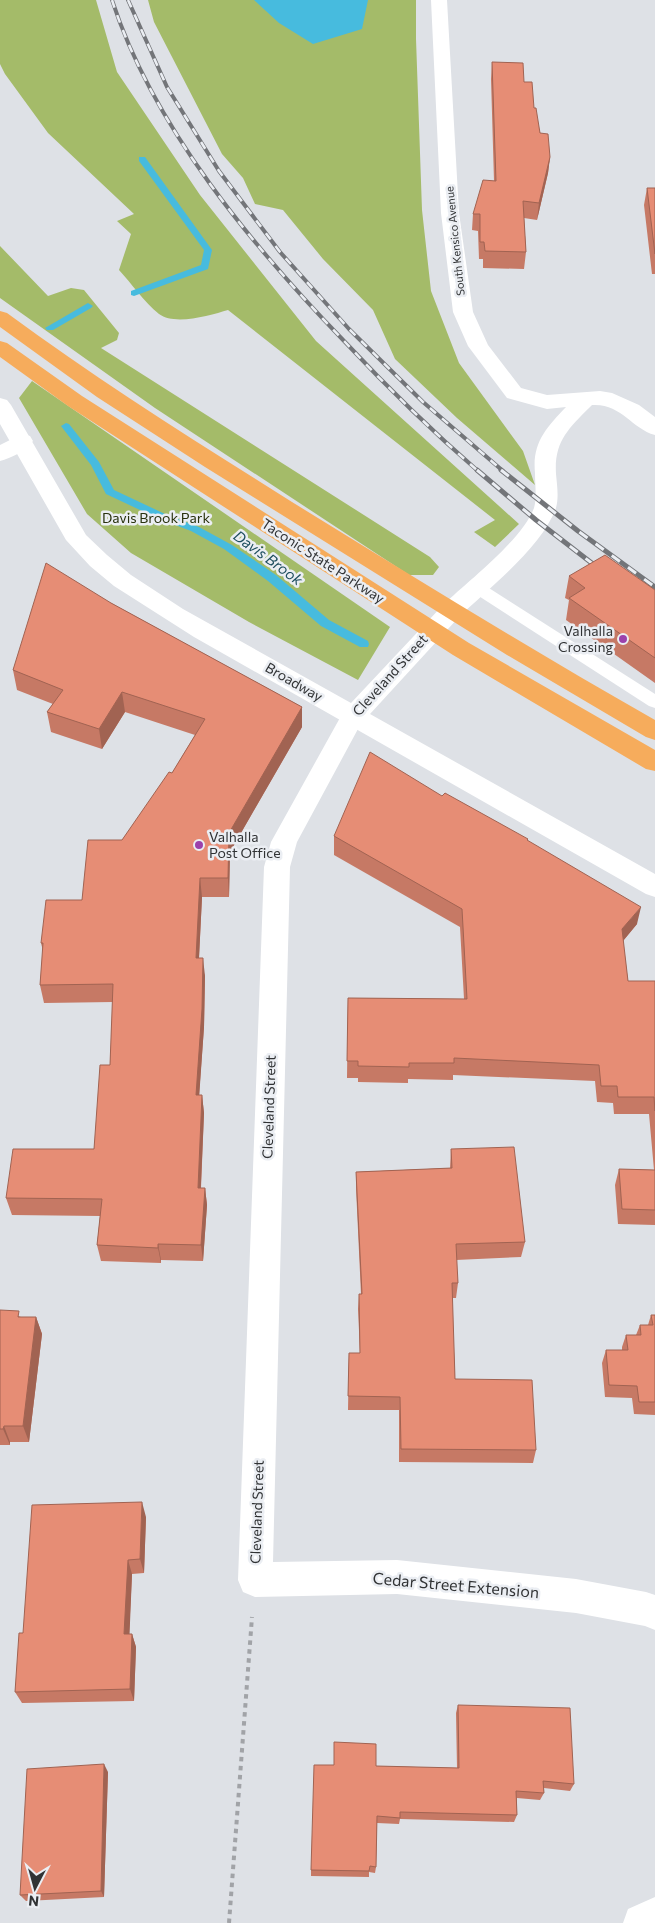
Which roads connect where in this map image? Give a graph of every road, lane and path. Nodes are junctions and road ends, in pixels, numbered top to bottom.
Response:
1 (439, 0) edge
2 (0, 317) edge
3 (0, 347) edge
4 (586, 399) junction
5 (0, 406) edge
6 (655, 428) edge
7 (22, 441) junction
8 (0, 454) edge
9 (476, 587) junction
10 (451, 611) junction
11 (431, 630) junction
12 (655, 702) edge
13 (353, 716) junction
14 (655, 731) edge
15 (655, 762) edge
16 (655, 888) edge
17 (255, 1580) junction
18 (655, 1613) edge
19 (655, 1916) edge
20 (229, 1923) edge
21 (642, 1923) edge

1 - 4 street, South Kensico Avenue
2 - 10 highway, Taconic State Parkway
3 - 11 highway, Taconic State Parkway
4 - 6 street, South Kensico Avenue
4 - 9 street, Cleveland Street
5 - 7 street, Broadway
7 - 8 street
7 - 13 street, Broadway
9 - 10 street, Cleveland Street
9 - 12 lane
10 - 11 street, Cleveland Street
10 - 14 highway, Taconic State Parkway
11 - 13 street, Cleveland Street
11 - 15 highway, Taconic State Parkway
13 - 16 street, Broadway
13 - 17 street, Cleveland Street
17 - 18 street, Cedar Street Extension
17 - 20 path, Cleveland Street
19 - 21 street

